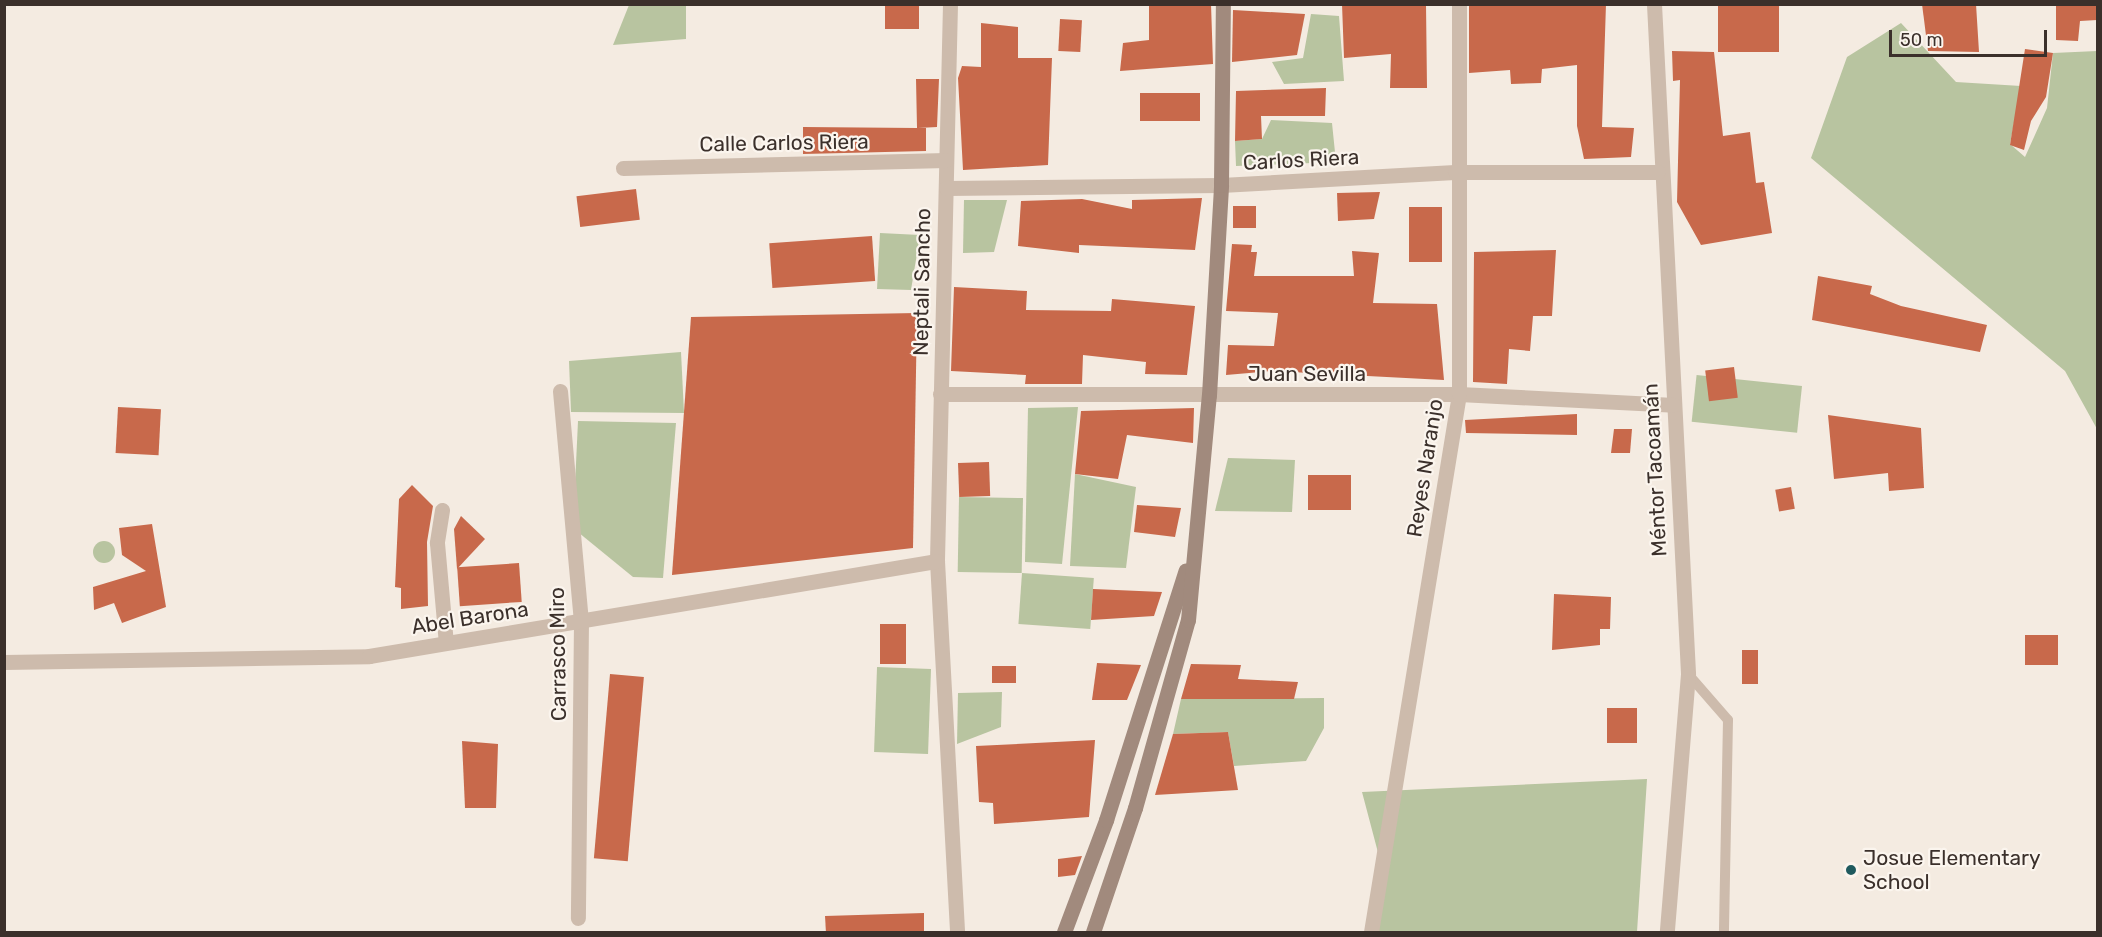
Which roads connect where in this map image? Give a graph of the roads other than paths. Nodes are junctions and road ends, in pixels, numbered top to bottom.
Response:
1 (950, 4) edge
2 (1223, 4) edge
3 (1459, 4) edge
4 (1654, 4) edge
5 (946, 160) junction
6 (623, 168) dead end
7 (1455, 172) junction
8 (1658, 172) junction
9 (1221, 185) junction
10 (945, 188) junction
11 (560, 391) dead end
12 (940, 394) junction
13 (1459, 394) junction
14 (1209, 395) junction
15 (1674, 405) junction
16 (442, 510) dead end
17 (1194, 544) junction
18 (937, 561) junction
19 (581, 621) junction
20 (446, 643) junction
21 (4, 662) edge
22 (1688, 674) junction
23 (578, 918) dead end
24 (957, 933) edge
25 (1064, 933) edge
26 (1094, 933) edge
27 (1371, 933) edge
28 (1667, 933) edge
29 (1724, 933) edge

1 - 5 street, Neptali Sancho
2 - 9 street
3 - 7 street, Reyes Naranjo
4 - 8 street, Méntor Tacoamán
5 - 6 street, Calle Carlos Riera
5 - 10 street, Neptali Sancho
7 - 8 street, Carlos Riera
7 - 9 street, Carlos Riera
7 - 13 street, Reyes Naranjo
8 - 15 street, Méntor Tacoamán
9 - 10 street, Carlos Riera
9 - 14 street
10 - 12 street, Neptali Sancho
11 - 19 street, Carrasco Miro
12 - 14 street, Juan Sevilla
12 - 18 street, Neptali Sancho
13 - 14 street, Juan Sevilla
13 - 15 street, Juan Sevilla
13 - 27 street, Reyes Naranjo
14 - 17 street
15 - 22 street, Méntor Tacoamán
16 - 20 street
17 - 25 street
17 - 26 street
18 - 19 street, Abel Barona
18 - 24 street, Neptali Sancho
19 - 20 street, Abel Barona
19 - 23 street, Carrasco Miro
20 - 21 street, Abel Barona
22 - 28 street, Méntor Tacoamán
22 - 29 lane

